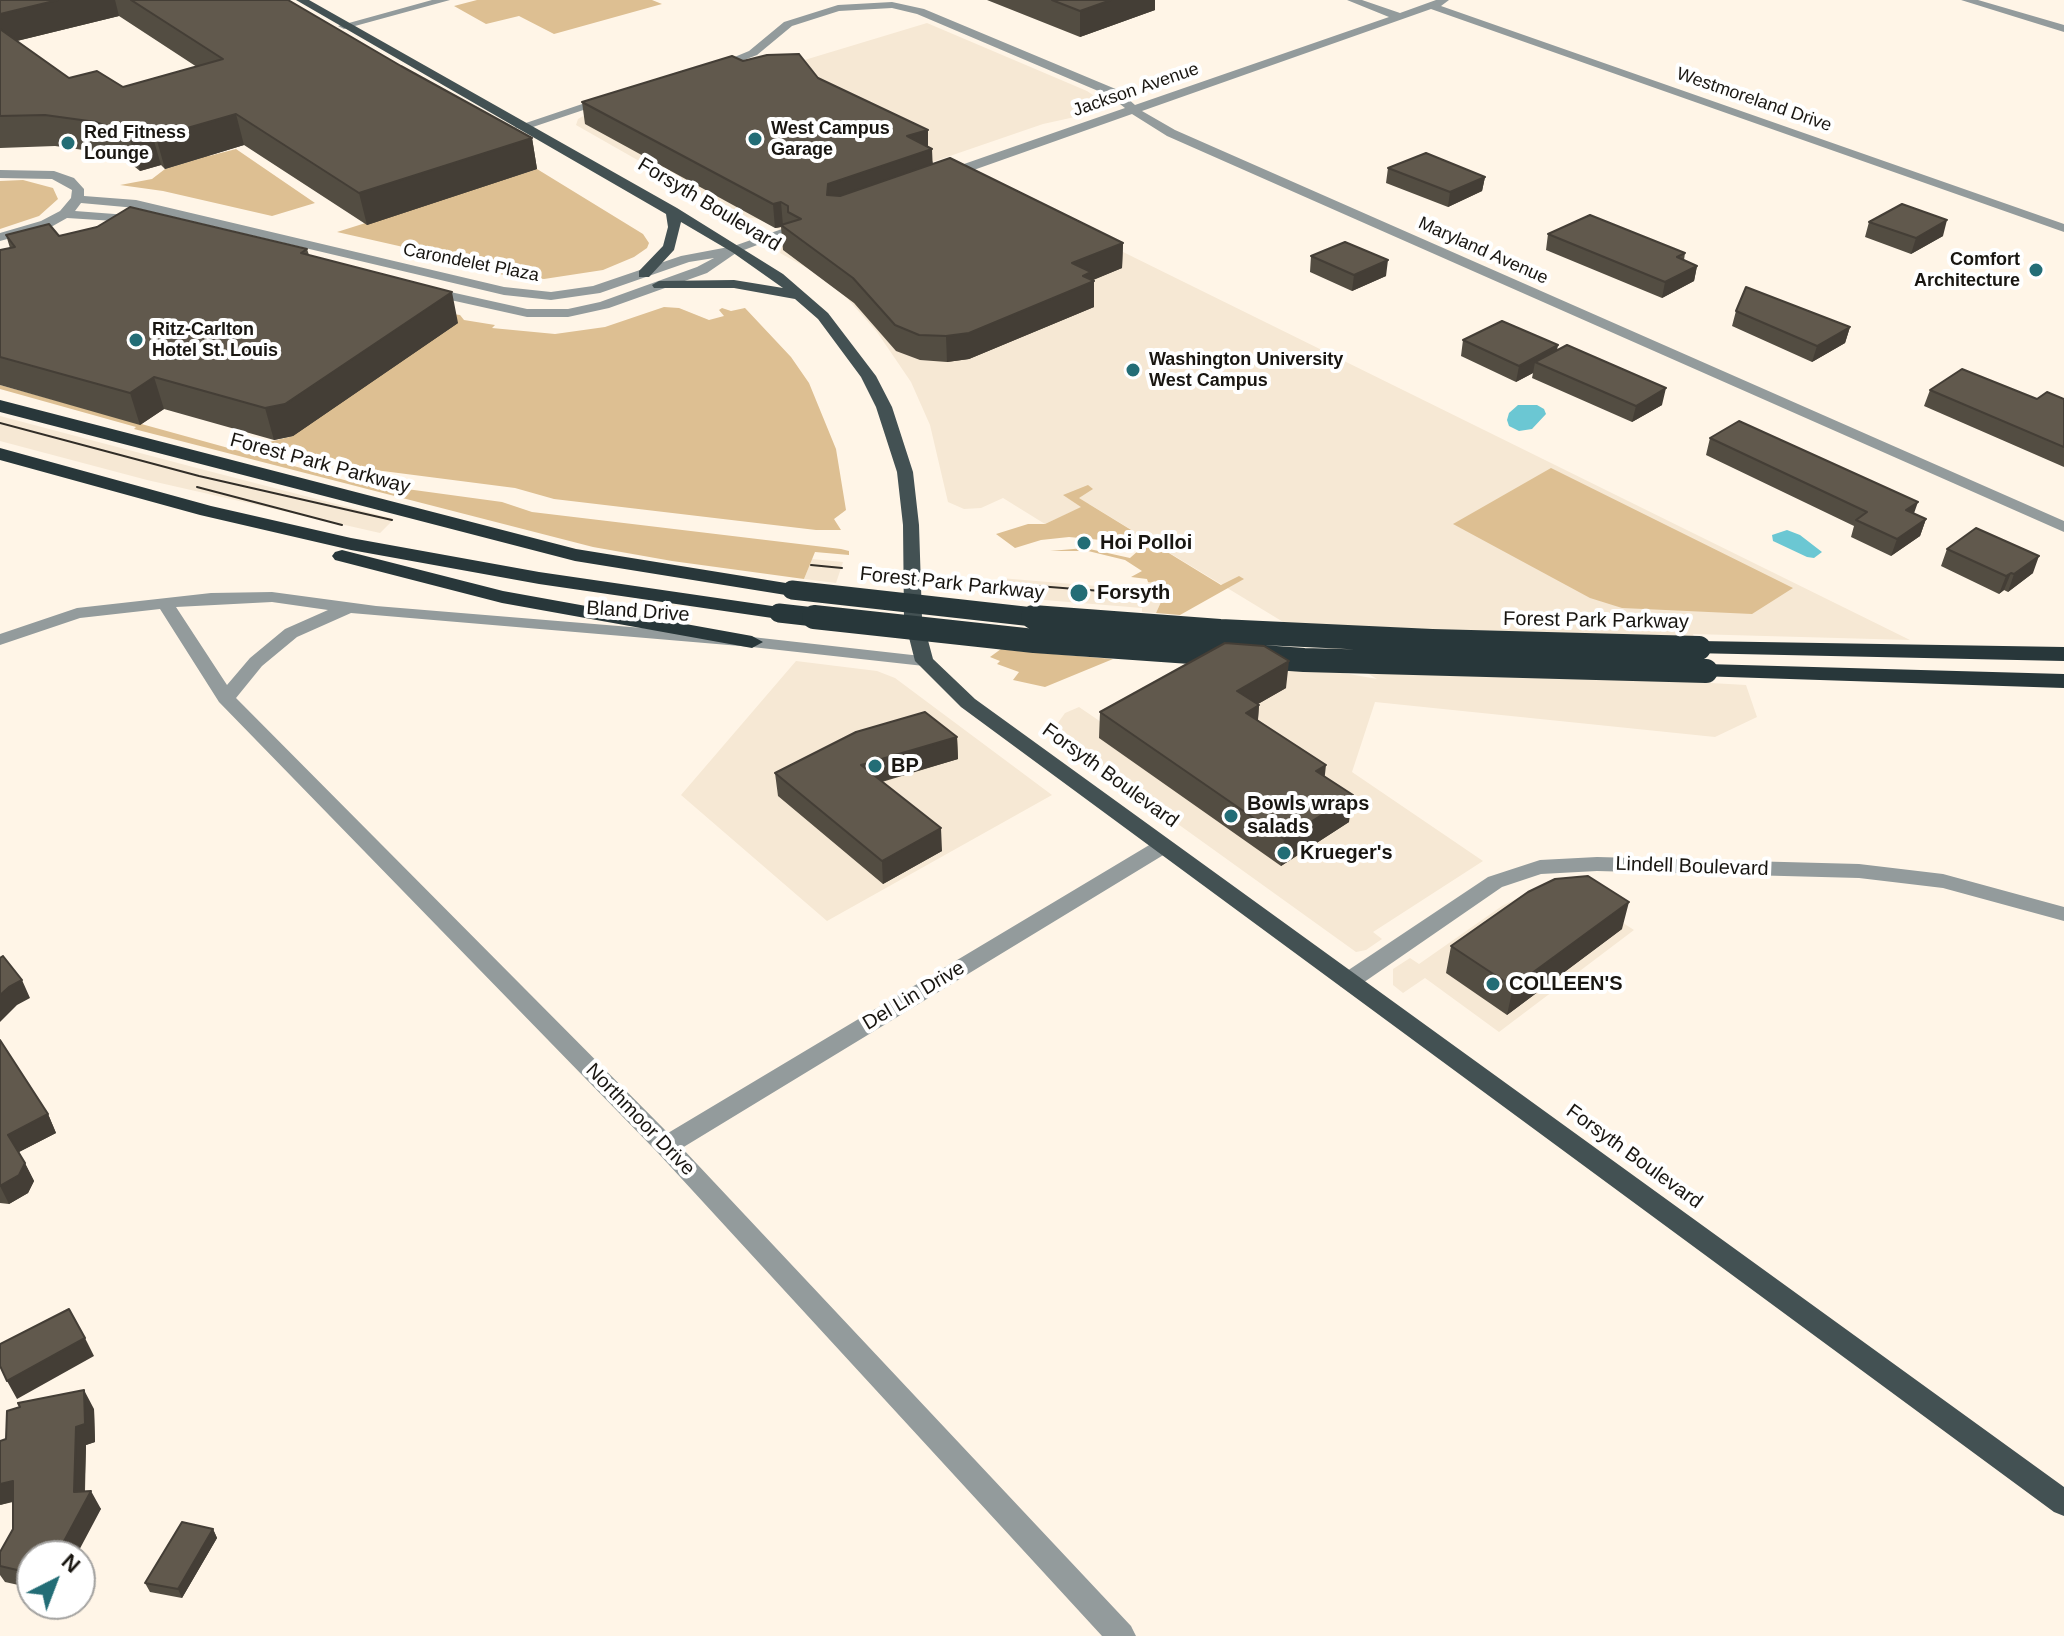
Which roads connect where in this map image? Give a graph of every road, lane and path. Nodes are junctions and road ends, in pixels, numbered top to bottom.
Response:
1 (301, 0) edge
2 (445, 0) edge
3 (1352, 0) edge
4 (1448, 0) edge
5 (1966, 0) edge
6 (2009, 0) edge
7 (1432, 6) junction
8 (2064, 16) edge
9 (1401, 17) junction
10 (344, 26) junction
11 (2064, 29) edge
12 (701, 71) edge
13 (617, 97) edge
14 (1133, 110) junction
15 (520, 127) junction
16 (0, 174) edge
17 (927, 182) edge
18 (78, 199) junction
19 (672, 211) junction
20 (65, 214) junction
21 (2064, 228) edge
22 (782, 233) edge
23 (0, 237) edge
24 (228, 242) edge
25 (737, 249) junction
26 (644, 274) junction
27 (659, 285) junction
28 (413, 287) edge
29 (800, 295) junction
30 (0, 406) edge
31 (0, 454) edge
32 (207, 511) junction
33 (2064, 527) edge
34 (164, 602) junction
35 (349, 607) junction
36 (0, 640) edge
37 (752, 642) junction
38 (2064, 654) edge
39 (924, 661) junction
40 (2064, 681) edge
41 (226, 698) junction
42 (1163, 846) junction
43 (2064, 914) edge
44 (1349, 981) junction
45 (666, 1146) junction
46 (2064, 1503) edge
47 (1121, 1636) edge

1 - 10 main road, Forsyth Boulevard
2 - 10 street
3 - 9 street
4 - 7 street, Jackson Avenue
5 - 11 street
6 - 8 street
7 - 9 street, Jackson Avenue
7 - 21 street, Westmoreland Drive
9 - 14 street, Jackson Avenue
10 - 15 main road, Forsyth Boulevard
12 - 14 street, Maryland Avenue
13 - 15 street
14 - 17 street, Jackson Avenue
14 - 33 street, Maryland Avenue
15 - 19 main road, Forsyth Boulevard
16 - 18 street
18 - 20 street
18 - 26 street, Carondelet Plaza
19 - 25 main road, Forsyth Boulevard
19 - 26 main road
20 - 23 street
20 - 24 street
22 - 25 street
25 - 26 street, Carondelet Plaza
25 - 27 street, Carondelet Plaza
25 - 29 main road, Forsyth Boulevard
27 - 28 street, Carondelet Plaza
27 - 29 main road
29 - 39 main road, Forsyth Boulevard
30 - 38 highway, Forest Park Parkway, bridge
31 - 32 highway
32 - 37 highway
32 - 40 highway, bridge
34 - 35 street, Bland Drive
34 - 36 street, Bland Drive
34 - 41 street, Northmoor Drive
35 - 37 street, Bland Drive
35 - 41 street, Bland Drive
37 - 39 street, Bland Drive
39 - 42 main road, Forsyth Boulevard
41 - 45 street, Northmoor Drive
42 - 44 main road, Forsyth Boulevard
42 - 45 street, Del Lin Drive
43 - 44 street, Lindell Boulevard
44 - 46 main road, Forsyth Boulevard
45 - 47 street, Northmoor Drive

